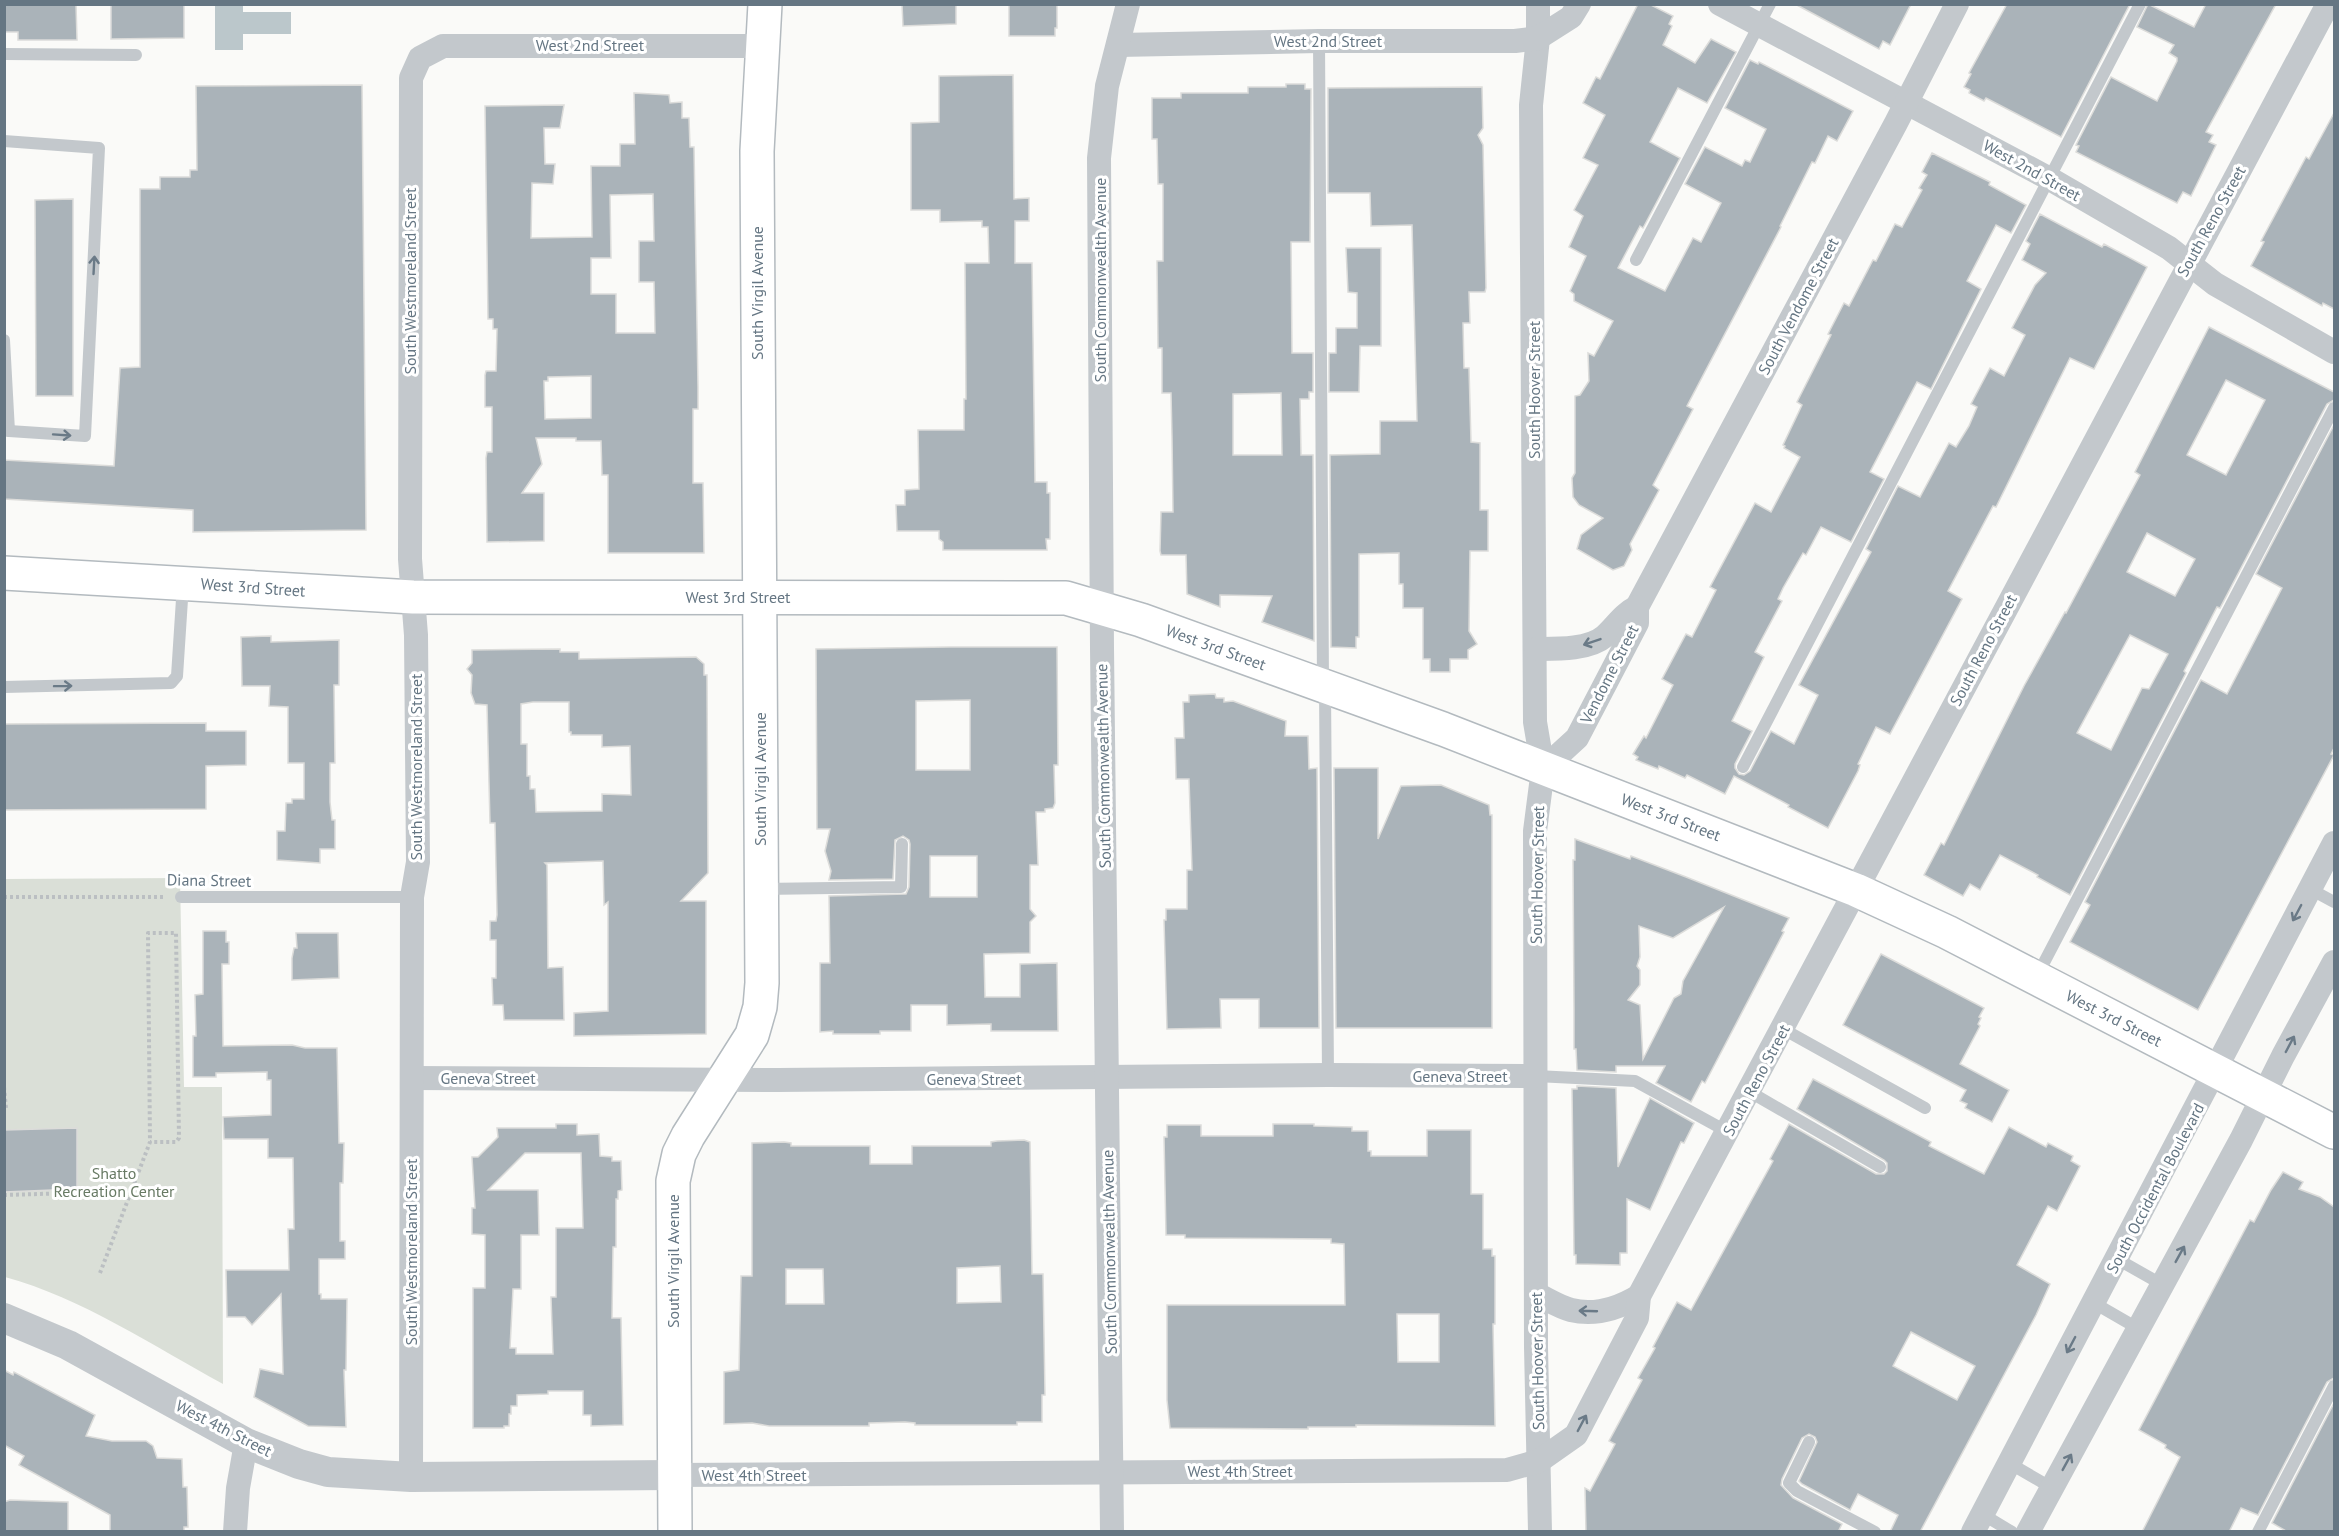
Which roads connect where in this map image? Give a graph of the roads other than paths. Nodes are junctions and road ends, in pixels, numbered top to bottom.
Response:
1 (765, 4) edge
2 (1128, 4) edge
3 (1538, 4) edge
4 (1579, 4) edge
5 (1720, 4) edge
6 (1957, 4) edge
7 (2140, 4) edge
8 (2328, 4) edge
9 (1765, 15) edge
10 (1538, 38) junction
11 (1319, 40) junction
12 (1118, 45) junction
13 (763, 46) junction
14 (4, 54) edge
15 (136, 55) dead end
16 (420, 58) joint
17 (1905, 102) junction
18 (4, 141) edge
19 (2050, 178) junction
20 (1636, 260) dead end
21 (2188, 262) junction
22 (4, 340) edge
23 (2334, 352) edge
24 (2334, 408) edge
25 (7, 430) edge
26 (4, 573) edge
27 (183, 583) junction
28 (413, 597) junction
29 (758, 597) junction
30 (1102, 607) junction
31 (1636, 607) junction
32 (1536, 649) junction
33 (1324, 686) junction
34 (4, 687) edge
35 (1743, 767) dead end
36 (1543, 769) junction
37 (902, 843) dead end
38 (2334, 844) edge
39 (760, 889) junction
40 (2310, 889) junction
41 (1856, 890) junction
42 (181, 897) road end
43 (412, 897) junction
44 (2334, 902) edge
45 (2334, 962) edge
46 (2036, 978) junction
47 (1783, 1029) junction
48 (2216, 1071) junction
49 (1328, 1075) junction
50 (1536, 1076) junction
51 (412, 1078) junction
52 (1107, 1078) junction
53 (726, 1080) junction
54 (1750, 1092) junction
55 (2264, 1097) junction
56 (1925, 1108) dead end
57 (1728, 1132) junction
58 (2334, 1132) edge
59 (1880, 1167) dead end
60 (2117, 1259) junction
61 (2163, 1285) junction
62 (1536, 1294) junction
63 (1639, 1296) junction
64 (2094, 1303) junction
65 (4, 1318) edge
66 (2139, 1329) junction
67 (2334, 1386) edge
68 (1809, 1442) dead end
69 (246, 1443) junction
70 (1539, 1461) junction
71 (2009, 1463) junction
72 (1112, 1471) junction
73 (674, 1475) junction
74 (411, 1477) junction
75 (2052, 1488) junction
76 (1978, 1523) edge
77 (235, 1532) edge
78 (675, 1532) edge
79 (1112, 1532) edge
80 (1540, 1532) edge
81 (1875, 1532) edge
82 (2012, 1532) edge
83 (2028, 1532) edge
84 (2258, 1532) edge

1 - 13 main road, South Virgil Avenue
2 - 12 street, South Commonwealth Avenue
3 - 10 street, South Hoover Street
4 - 10 street
5 - 9 street, West 2nd Street
6 - 17 street, South Vendome Street
7 - 19 lane
8 - 21 street, South Reno Street
9 - 17 street, West 2nd Street
9 - 20 lane
10 - 11 street, West 2nd Street
10 - 32 street, South Hoover Street
11 - 12 street, West 2nd Street
11 - 33 lane
12 - 30 street, South Commonwealth Avenue
13 - 16 street, West 2nd Street
13 - 29 main road, South Virgil Avenue
14 - 15 lane
16 - 28 street, South Westmoreland Street
17 - 19 street, West 2nd Street
17 - 31 street, South Vendome Street
25 -> 18 lane
19 - 21 street, West 2nd Street
19 - 35 lane
21 - 23 street, West 2nd Street
21 - 41 street, South Reno Street
22 - 25 lane
24 - 46 lane
26 - 27 main road, West 3rd Street
27 - 28 main road, West 3rd Street
34 -> 27 lane
28 - 29 main road, West 3rd Street
28 - 43 street, South Westmoreland Street
29 - 30 main road, West 3rd Street
29 - 39 main road, South Virgil Avenue
30 - 33 main road, West 3rd Street
30 - 52 street, South Commonwealth Avenue
31 -> 32 street, Vendome Street
31 - 36 street, Vendome Street
32 - 36 street, South Hoover Street
33 - 36 main road, West 3rd Street
33 - 49 lane
36 - 41 main road, West 3rd Street
36 - 50 street, South Hoover Street
37 - 39 lane
38 - 40 street, South Occidental Boulevard
39 - 53 main road, South Virgil Avenue
40 - 44 lane
40 -> 48 street, South Occidental Boulevard
41 - 46 main road, West 3rd Street
41 - 47 street, South Reno Street
42 - 43 lane, Diana Street
43 - 51 street, South Westmoreland Street
55 -> 45 street
46 - 48 main road, West 3rd Street
47 - 54 street, South Reno Street
47 - 56 lane
48 - 55 main road, West 3rd Street
48 - 60 street, South Occidental Boulevard
49 - 50 street, Geneva Street
49 - 52 street, Geneva Street
50 - 57 lane
50 - 62 street, South Hoover Street
51 - 53 street, Geneva Street
51 - 74 street, South Westmoreland Street
52 - 53 street, Geneva Street
52 - 72 street, South Commonwealth Avenue
53 - 73 main road, South Virgil Avenue
54 - 57 street, South Reno Street
54 - 59 lane
55 - 58 main road, West 3rd Street
61 -> 55 street
57 - 63 street, South Reno Street
60 - 61 lane
60 - 64 street, South Occidental Boulevard
61 - 66 street
63 -> 62 street
62 - 70 street, South Hoover Street
70 -> 63 street, South Reno Street
64 - 66 lane
64 -> 71 street, South Occidental Boulevard
65 - 69 street, West 4th Street
75 -> 66 street
67 - 84 lane
68 - 81 lane
69 - 74 street, West 4th Street
69 - 77 street
70 - 72 street, West 4th Street
70 - 80 street, South Hoover Street
71 - 75 lane
71 - 76 street, South Occidental Boulevard
72 - 73 street, West 4th Street
72 - 79 street, South Commonwealth Avenue
73 - 74 street, West 4th Street
73 - 78 main road, South Virgil Avenue
75 - 83 street
76 - 82 lane

